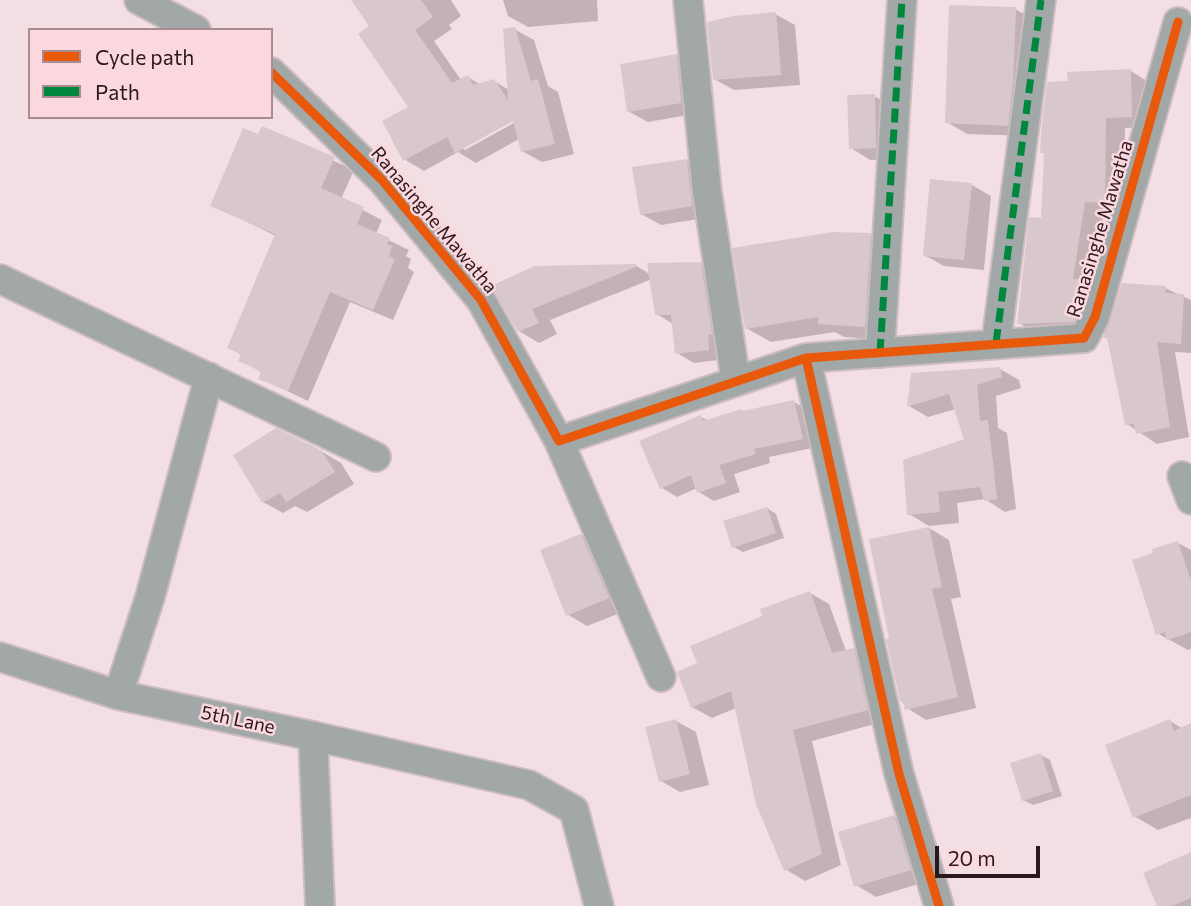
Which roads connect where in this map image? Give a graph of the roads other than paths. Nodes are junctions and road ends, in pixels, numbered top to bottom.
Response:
1 (139, 0) edge
2 (688, 0) edge
3 (902, 0) edge
4 (1041, 0) edge
5 (1178, 22) dead end
6 (192, 28) edge
7 (273, 74) edge
8 (0, 279) edge
9 (996, 343) junction
10 (880, 353) junction
11 (806, 358) junction
12 (209, 377) junction
13 (736, 382) junction
14 (559, 441) junction
15 (376, 457) dead end
16 (0, 657) edge
17 (661, 677) dead end
18 (118, 695) junction
19 (313, 736) junction
20 (320, 906) edge
21 (599, 906) edge
22 (939, 906) edge

1 - 6 street
2 - 13 street
3 - 10 street
4 - 9 street
5 - 9 street, Ranasinghe Mawatha
7 - 14 street, Ranasinghe Mawatha
8 - 12 street
9 - 10 street, Ranasinghe Mawatha
10 - 11 street, Ranasinghe Mawatha
11 - 13 street, Ranasinghe Mawatha
11 - 22 street
12 - 15 street
12 - 18 street
13 - 14 street, Ranasinghe Mawatha
14 - 17 street
16 - 18 street, 5th Lane
18 - 19 street, 5th Lane
19 - 20 street
19 - 21 street, 5th Lane

